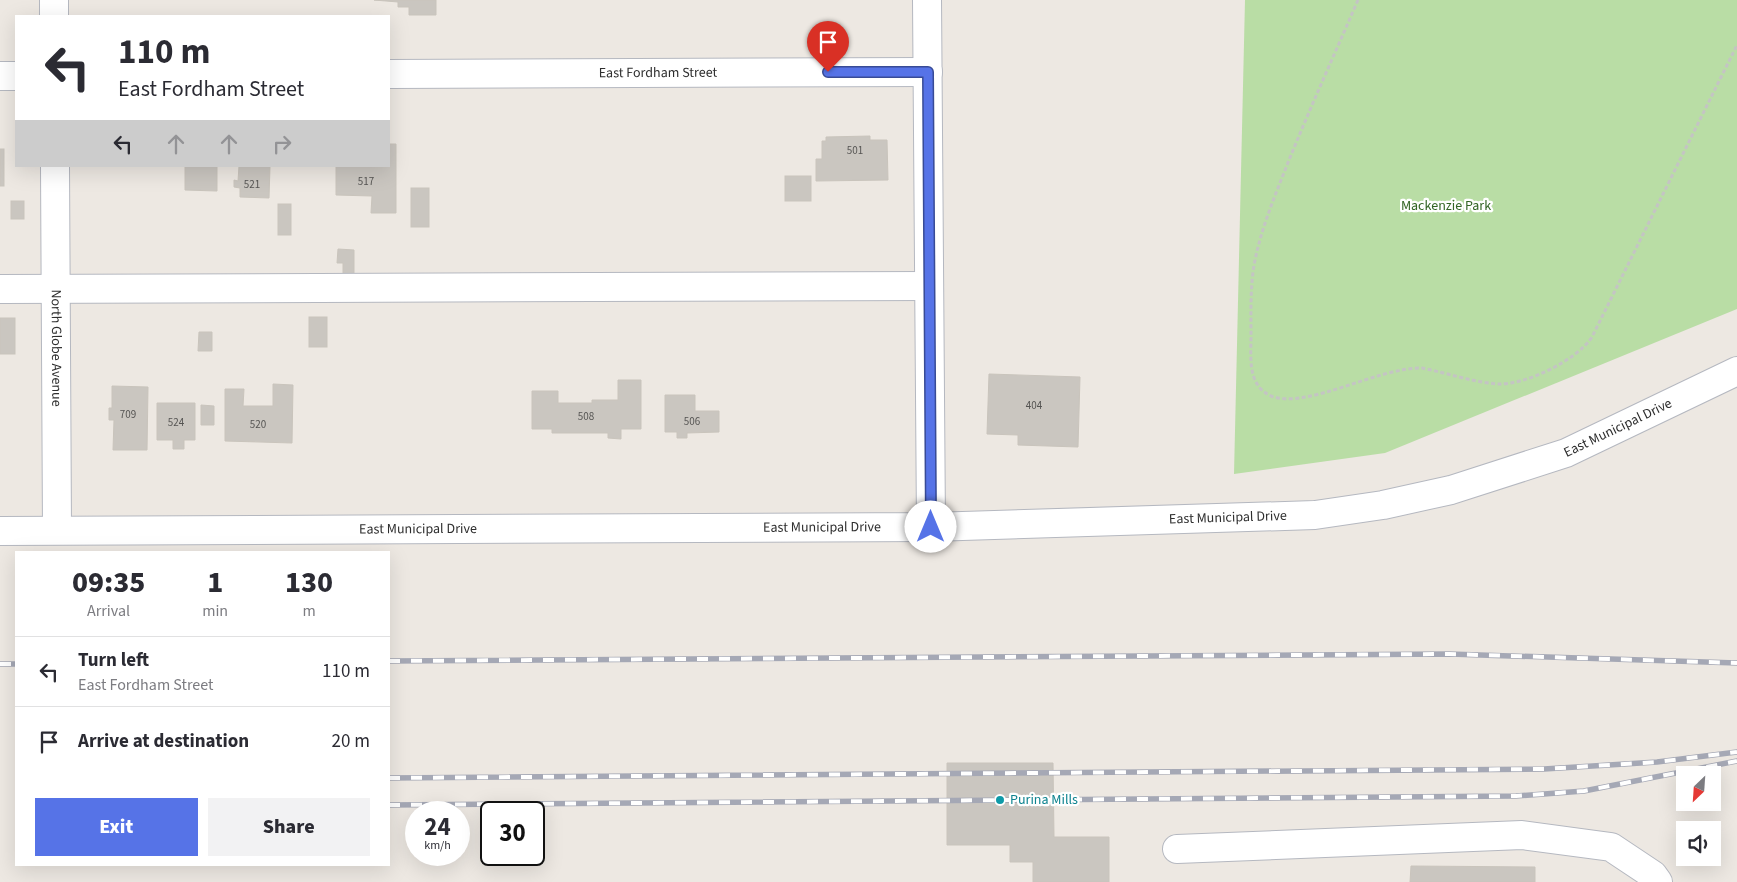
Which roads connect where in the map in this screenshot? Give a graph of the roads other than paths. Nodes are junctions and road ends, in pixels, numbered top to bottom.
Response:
1 (54, 0) edge
2 (927, 0) edge
3 (54, 15) edge
4 (928, 72) junction
5 (390, 74) edge
6 (0, 76) edge
7 (15, 76) edge
8 (55, 167) edge
9 (929, 286) junction
10 (0, 289) edge
11 (56, 289) junction
12 (1737, 372) edge
13 (931, 527) junction
14 (57, 530) junction
15 (0, 531) edge
16 (1177, 849) dead end
17 (1658, 882) edge

1 - 3 street
2 - 4 street
4 - 5 street, East Fordham Street
4 - 9 street
6 - 7 street
8 - 11 street, North Globe Avenue
9 - 11 street
9 - 13 street
10 - 11 street
11 - 14 street, North Globe Avenue
12 - 13 street, East Municipal Drive
13 - 14 street, East Municipal Drive
14 - 15 street, East Municipal Drive
16 - 17 street

